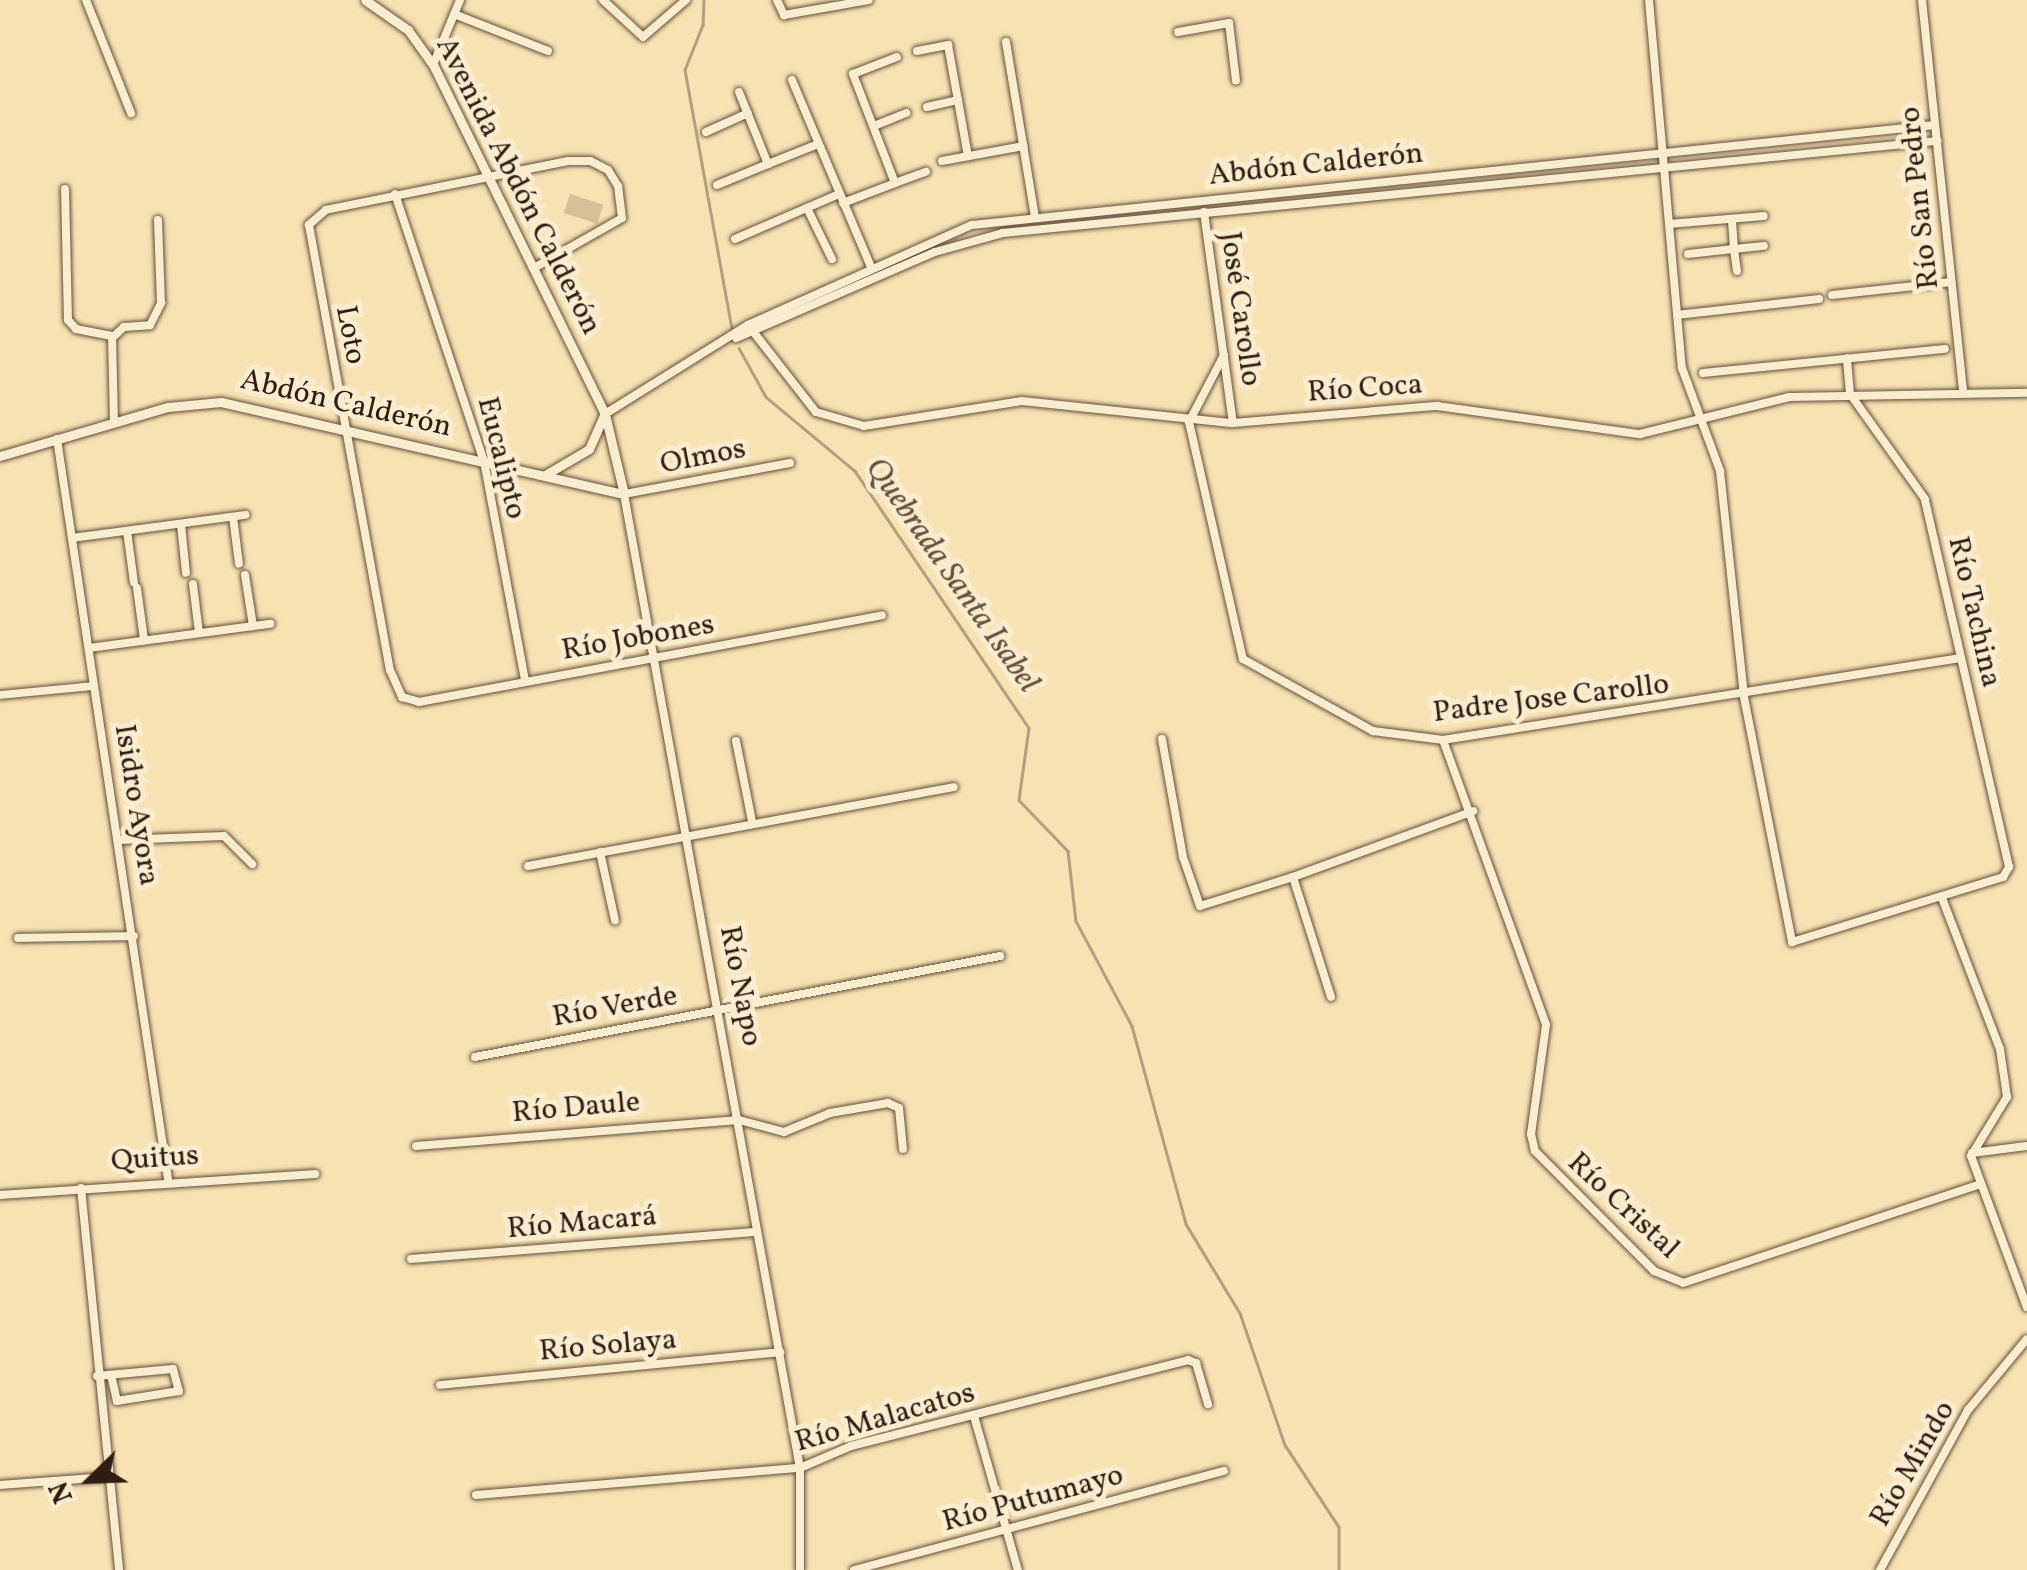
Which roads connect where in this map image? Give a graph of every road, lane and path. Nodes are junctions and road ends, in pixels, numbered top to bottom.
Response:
1 (86, 0) edge
2 (365, 0) edge
3 (460, 0) edge
4 (602, 0) edge
5 (686, 0) edge
6 (1649, 0) edge
7 (1922, 0) edge
8 (863, 1) edge
9 (777, 5) edge
10 (454, 14) junction
11 (1178, 32) dead end
12 (1006, 42) dead end
13 (548, 51) dead end
14 (918, 51) dead end
15 (897, 57) dead end
16 (434, 65) junction
17 (792, 80) dead end
18 (1236, 82) dead end
19 (739, 92) dead end
20 (958, 100) junction
21 (927, 107) dead end
22 (748, 113) junction
23 (906, 113) dead end
24 (131, 114) dead end
25 (1936, 125) junction
26 (874, 126) junction
27 (706, 132) dead end
28 (1937, 140) junction
29 (818, 144) junction
30 (1024, 146) junction
31 (1663, 155) junction
32 (968, 156) junction
33 (942, 162) dead end
34 (768, 164) junction
35 (1664, 168) junction
36 (926, 172) dead end
37 (490, 176) junction
38 (895, 183) junction
39 (717, 186) dead end
40 (65, 189) dead end
41 (396, 194) junction
42 (841, 198) junction
43 (1202, 202) junction
44 (807, 208) junction
45 (1204, 214) junction
46 (1764, 216) dead end
47 (1036, 218) junction
48 (158, 220) dead end
49 (1732, 221) junction
50 (1668, 224) junction
51 (735, 239) dead end
52 (1764, 246) dead end
53 (1734, 248) junction
54 (1688, 254) dead end
55 (832, 259) dead end
56 (534, 268) junction
57 (871, 268) junction
58 (1737, 271) dead end
59 (876, 278) junction
60 (1952, 282) junction
61 (1832, 295) dead end
62 (1819, 298) dead end
63 (1677, 315) junction
64 (750, 329) junction
65 (113, 336) junction
66 (1945, 348) dead end
67 (1224, 354) junction
68 (1847, 358) junction
69 (1704, 373) dead end
70 (1962, 392) junction
71 (1850, 394) junction
72 (2027, 394) edge
73 (605, 414) junction
74 (1703, 417) junction
75 (1189, 422) junction
76 (114, 423) junction
77 (1233, 423) junction
78 (345, 429) junction
79 (57, 439) junction
80 (0, 456) edge
81 (484, 461) junction
82 (790, 463) dead end
83 (546, 475) junction
84 (624, 494) junction
85 (245, 515) dead end
86 (233, 517) junction
87 (181, 524) junction
88 (127, 531) junction
89 (72, 538) junction
90 (239, 564) dead end
91 (186, 573) dead end
92 (245, 574) dead end
93 (192, 584) dead end
94 (882, 615) dead end
95 (270, 624) dead end
96 (254, 626) junction
97 (199, 633) junction
98 (144, 640) junction
99 (88, 648) junction
100 (655, 658) junction
101 (1961, 658) junction
102 (525, 680) junction
103 (94, 686) junction
104 (0, 695) edge
105 (1744, 696) junction
106 (402, 697) joint
107 (1162, 739) dead end
108 (1443, 740) junction
109 (736, 741) dead end
110 (954, 787) dead end
111 (1473, 811) junction
112 (752, 821) junction
113 (684, 832) junction
114 (118, 840) junction
115 (600, 852) junction
116 (252, 864) dead end
117 (528, 866) dead end
118 (1293, 877) junction
119 (1942, 898) junction
120 (615, 920) dead end
121 (134, 936) junction
122 (18, 938) dead end
123 (1000, 956) dead end
124 (1331, 996) dead end
125 (720, 1012) junction
126 (474, 1057) dead end
127 (739, 1120) junction
128 (416, 1146) dead end
129 (2027, 1146) edge
130 (903, 1149) dead end
131 (1972, 1153) junction
132 (315, 1174) dead end
133 (168, 1179) junction
134 (1980, 1184) junction
135 (81, 1188) junction
136 (0, 1195) edge
137 (757, 1232) junction
138 (411, 1260) dead end
139 (2027, 1307) edge
140 (2027, 1339) edge
141 (780, 1352) junction
142 (110, 1375) junction
143 (97, 1376) junction
144 (440, 1385) dead end
145 (1208, 1404) dead end
146 (974, 1416) junction
147 (800, 1468) junction
148 (1224, 1471) dead end
149 (108, 1477) junction
150 (0, 1485) edge
151 (476, 1495) dead end
152 (1006, 1532) junction
153 (118, 1570) edge
154 (800, 1570) edge
155 (854, 1570) edge
156 (1018, 1570) edge
157 (1880, 1570) edge

1 - 24 street
2 - 16 street, Avenida Abdón Calderón
3 - 10 street
4 - 5 street
6 - 31 street
7 - 25 street, Río San Pedro
8 - 9 street
10 - 13 street
10 - 16 street
11 - 18 street
12 - 30 street
14 - 20 street
15 - 26 street
16 - 37 street, Avenida Abdón Calderón
17 - 29 street
19 - 22 street
20 - 21 street
20 - 32 street
22 - 27 street
22 - 34 street
23 - 26 street
25 - 28 street, Río San Pedro
25 - 31 street, Abdón Calderón
26 - 38 street
28 - 35 street, Abdón Calderón
28 - 60 street, Río San Pedro
29 - 34 street
29 - 42 street
30 - 32 street
30 - 47 street
31 - 35 street
31 - 43 street, Abdón Calderón
32 - 33 street
34 - 39 street
35 - 45 street, Abdón Calderón
35 - 50 street
36 - 38 street
37 - 41 street, Loto
37 - 56 street, Avenida Abdón Calderón
37 - 56 street, Loto
38 - 42 street
40 - 65 street
41 - 78 street, Loto
41 - 81 street, Eucalipto
42 - 44 street
42 - 57 street
43 - 45 street, José Carollo
43 - 47 street, Abdón Calderón
44 - 51 street
44 - 55 street
45 - 59 street, Abdón Calderón
45 - 67 street, José Carollo
46 - 49 street
47 - 57 street, Abdón Calderón
48 - 65 street
49 - 50 street
49 - 53 street
50 - 63 street
52 - 53 street
53 - 54 street
53 - 58 street
56 - 73 street, Avenida Abdón Calderón
57 - 59 street
57 - 64 street, Abdón Calderón
59 - 64 street, Abdón Calderón
60 - 61 street
60 - 70 street, Río San Pedro
62 - 63 street
63 - 74 street
64 - 73 street, Abdón Calderón
64 - 75 street, Río Coca
65 - 76 street
66 - 68 street
67 - 75 street
67 - 77 street, José Carollo
68 - 69 street
68 - 71 street
70 - 71 street, Río Coca
70 - 72 street, Río Coca
71 - 74 street, Río Coca
71 - 101 street, Río Tachina
73 - 83 street
73 - 84 street, Río Napo
74 - 77 street, Río Coca
74 - 105 street
75 - 77 street, Río Coca
75 - 108 street, Padre Jose Carollo
76 - 78 street, Abdón Calderón
76 - 79 street, Abdón Calderón
78 - 81 street, Abdón Calderón
78 - 106 street, Loto
79 - 80 street, Abdón Calderón
79 - 89 street, Isidro Ayora
81 - 83 street, Abdón Calderón
81 - 102 street, Eucalipto
82 - 84 street, Olmos
83 - 84 street, Abdón Calderón
84 - 100 street, Río Napo
85 - 86 street
86 - 87 street
86 - 90 street
87 - 88 street
87 - 91 street
88 - 89 street
88 - 98 street
89 - 99 street, Isidro Ayora
92 - 96 street
93 - 97 street
94 - 100 street, Río Jobones
95 - 96 street
96 - 97 street
97 - 98 street
98 - 99 street
99 - 103 street, Isidro Ayora
100 - 102 street, Río Jobones
100 - 113 street, Río Napo
101 - 105 street, Padre Jose Carollo
101 - 119 street, Río Tachina
102 - 106 street, Río Jobones
103 - 104 street
103 - 114 street, Isidro Ayora
105 - 108 street, Padre Jose Carollo
105 - 119 street, Río Tachina
107 - 118 street
108 - 111 street, Río Cristal
109 - 112 street
110 - 112 street
111 - 118 street
111 - 134 street, Río Cristal
112 - 113 street
113 - 115 street
113 - 125 street, Río Napo
114 - 116 street
114 - 121 street, Isidro Ayora
115 - 117 street
115 - 120 street
118 - 124 street
119 - 131 street
121 - 122 street
121 - 133 street, Isidro Ayora
123 - 125 street, Río Verde
125 - 126 street, Río Verde
125 - 127 street, Río Napo
127 - 128 street, Río Daule
127 - 130 street, Río Daule
127 - 137 street, Río Napo
129 - 131 street
131 - 134 street
132 - 133 street, Quitus
133 - 135 street, Quitus
134 - 139 street
135 - 136 street, Quitus
135 - 143 street
137 - 138 street, Río Macará
137 - 141 street, Río Napo
140 - 157 street, Río Mindo
141 - 144 street, Río Solaya
141 - 147 street, Río Napo
142 - 142 street
142 - 143 street
143 - 149 street
145 - 146 street, Río Malacatos
146 - 147 street, Río Malacatos
146 - 152 street
147 - 151 street, Río Malacatos
147 - 154 street, Río Napo
148 - 152 street, Río Putumayo
149 - 150 street
149 - 153 street
152 - 155 street, Río Putumayo
152 - 156 street

